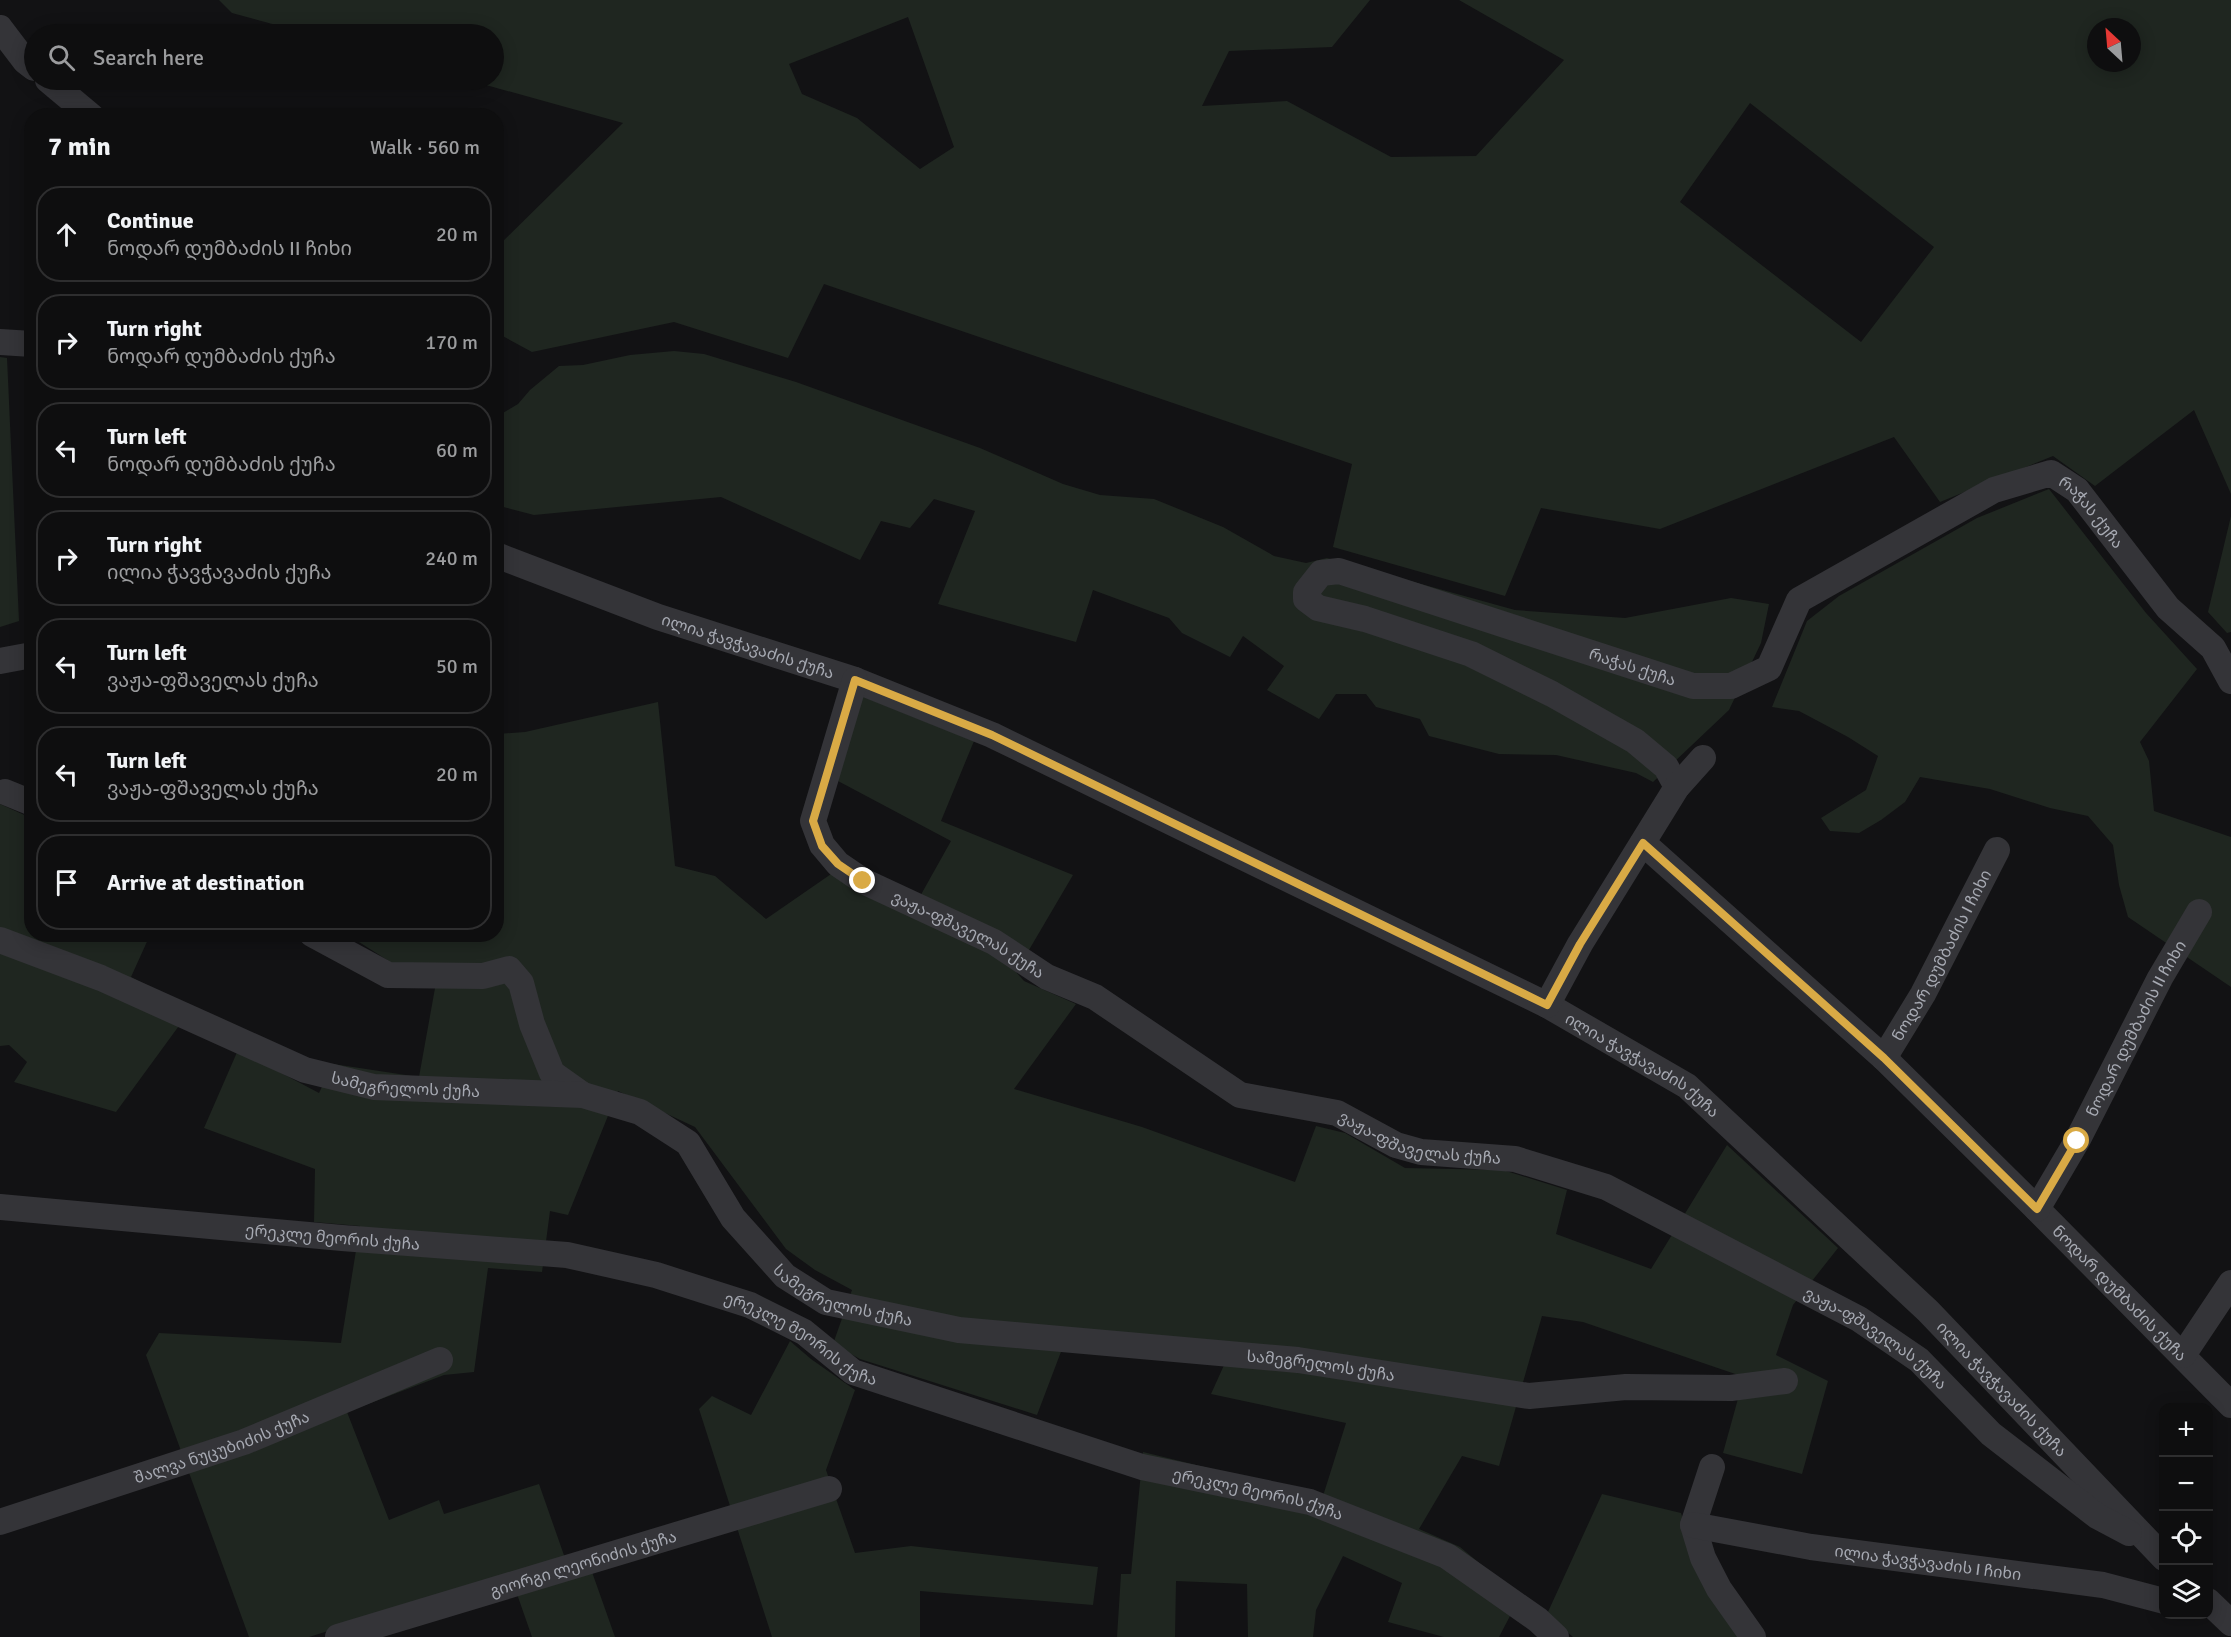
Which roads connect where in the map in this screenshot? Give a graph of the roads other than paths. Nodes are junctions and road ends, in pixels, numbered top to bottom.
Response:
1 (0, 28) edge
2 (24, 58) edge
3 (60, 90) edge
4 (81, 108) edge
5 (0, 342) edge
6 (24, 344) edge
7 (504, 558) edge
8 (24, 656) edge
9 (0, 661) edge
10 (855, 680) junction
11 (2231, 681) edge
12 (1703, 758) dead end
13 (1677, 787) junction
14 (5, 792) dead end
15 (24, 800) edge
16 (1643, 843) junction
17 (1997, 850) dead end
18 (2199, 912) dead end
19 (0, 940) edge
20 (327, 942) edge
21 (1547, 1005) junction
22 (1884, 1058) junction
23 (583, 1095) junction
24 (0, 1207) edge
25 (2037, 1209) junction
26 (785, 1275) junction
27 (2231, 1283) edge
28 (804, 1332) junction
29 (2183, 1355) junction
30 (440, 1360) dead end
31 (1785, 1381) dead end
32 (2231, 1405) edge
33 (1712, 1467) dead end
34 (829, 1489) dead end
35 (0, 1522) edge
36 (1693, 1525) junction
37 (2157, 1551) edge
38 (2159, 1600) edge
39 (338, 1637) edge
40 (1556, 1637) edge
41 (1753, 1637) edge

1 - 2 street
3 - 4 street
5 - 6 street
7 - 10 street, ილია ჭავჭავაძის ქუჩა
8 - 9 street
10 - 21 street, ილია ჭავჭავაძის ქუჩა
10 - 37 street, ვაჟა-ფშაველას ქუჩა
11 - 13 street, რაჭას ქუჩა
12 - 13 street
13 - 16 street
14 - 15 street
16 - 21 street
16 - 22 street, ნოდარ დუმბაძის ქუჩა
17 - 22 street, ნოდარ დუმბაძის I ჩიხი
18 - 25 street, ნოდარ დუმბაძის II ჩიხი
19 - 23 street, სამეგრელოს ქუჩა
20 - 23 street
21 - 37 street, ილია ჭავჭავაძის ქუჩა
22 - 25 street, ნოდარ დუმბაძის ქუჩა
23 - 26 street, სამეგრელოს ქუჩა
24 - 28 street, ერეკლე მეორის ქუჩა
25 - 29 street, ნოდარ დუმბაძის ქუჩა
26 - 28 street
26 - 31 street, სამეგრელოს ქუჩა
27 - 29 street
28 - 40 street, ერეკლე მეორის ქუჩა
29 - 32 street, ნოდარ დუმბაძის ქუჩა
30 - 35 street, შალვა ნუცუბიძის ქუჩა
33 - 36 street
34 - 39 street, გიორგი ლეონიძის ქუჩა
36 - 38 street, ილია ჭავჭავაძის I ჩიხი
36 - 41 street

